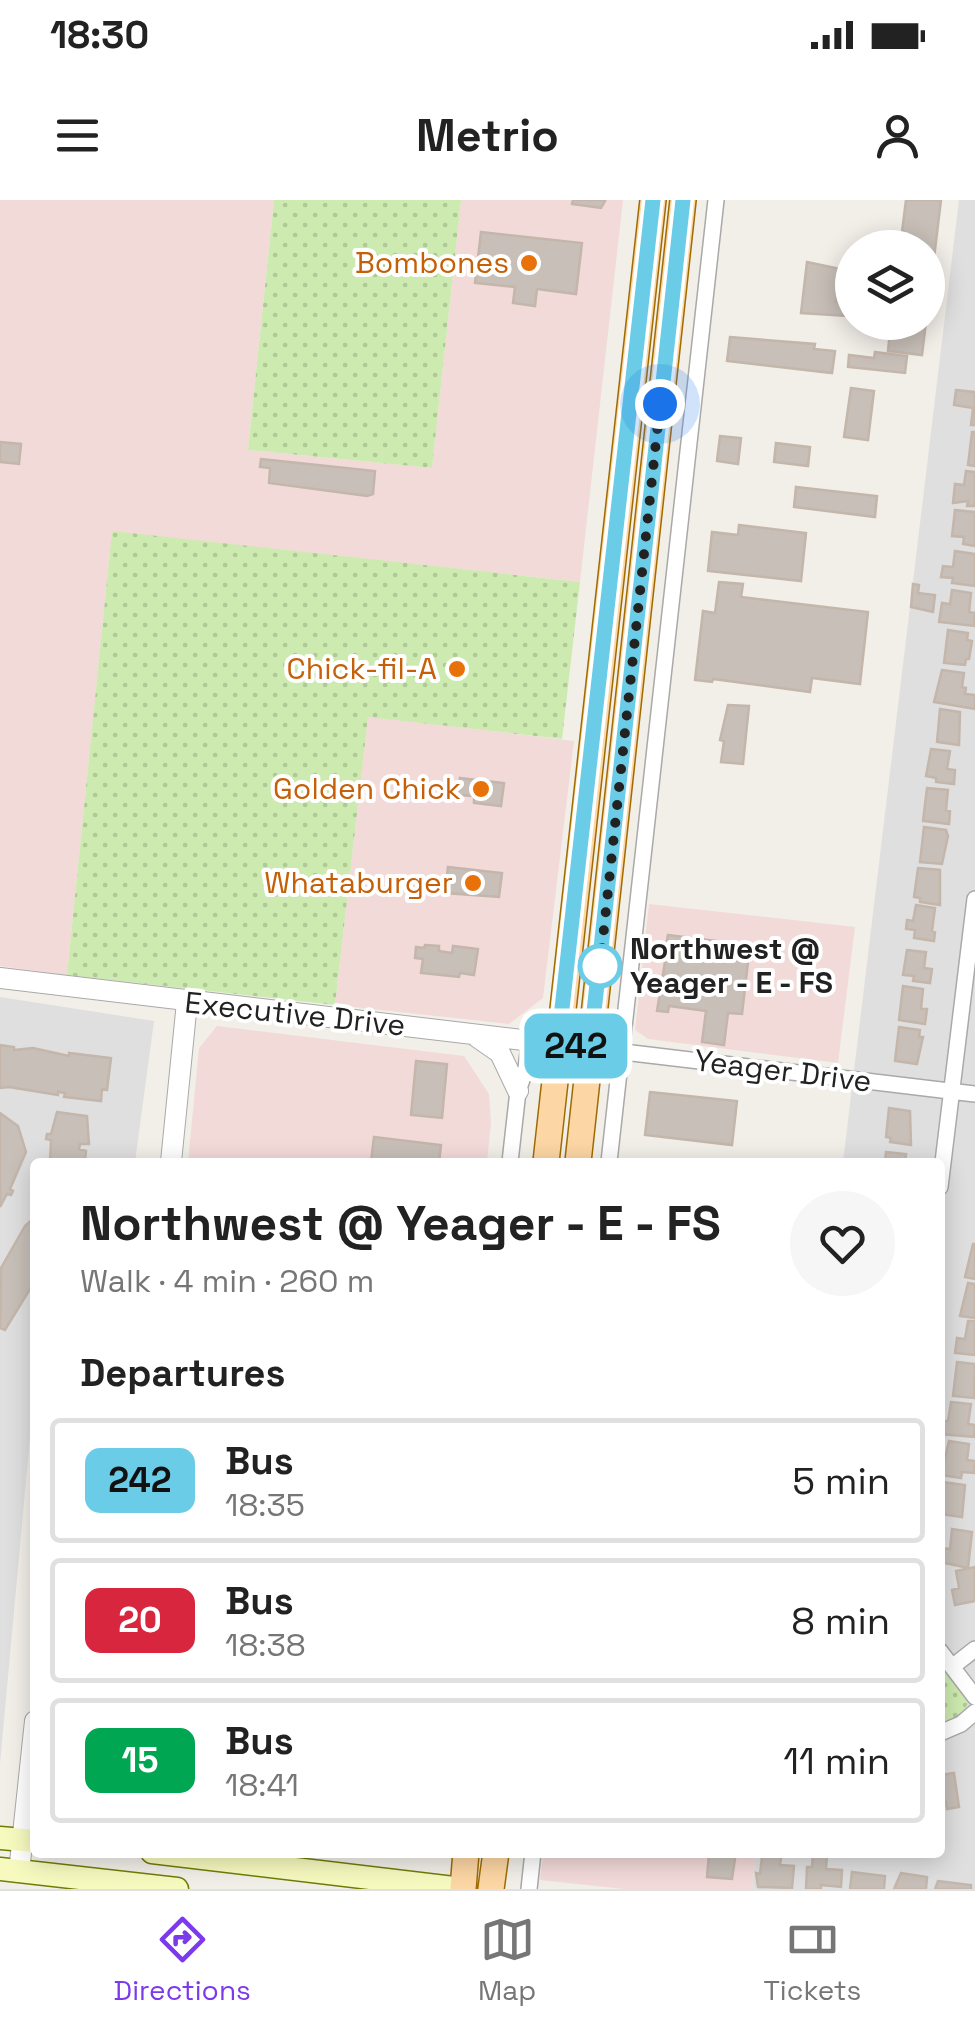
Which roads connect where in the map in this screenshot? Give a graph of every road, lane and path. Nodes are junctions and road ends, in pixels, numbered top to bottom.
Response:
1 (652, 200) edge
2 (683, 200) edge
3 (716, 200) edge
4 (668, 332) junction
5 (701, 336) junction
6 (611, 574) junction
7 (641, 582) junction
8 (636, 638) junction
9 (668, 640) junction
10 (975, 899) edge
11 (0, 978) edge
12 (187, 1002) junction
13 (472, 1034) junction
14 (530, 1040) junction
15 (558, 1044) junction
16 (590, 1048) junction
17 (620, 1052) junction
18 (518, 1091) junction
19 (952, 1091) junction
20 (975, 1094) edge
21 (171, 1158) edge
22 (510, 1158) edge
23 (546, 1158) edge
24 (578, 1158) edge
25 (608, 1158) edge
26 (944, 1158) edge
27 (975, 1649) edge
28 (945, 1658) edge
29 (952, 1668) junction
30 (975, 1696) edge
31 (975, 1712) edge
32 (945, 1732) edge
33 (30, 1758) edge
34 (19, 1840) edge
35 (165, 1858) edge
36 (198, 1858) edge
37 (465, 1858) edge
38 (495, 1858) edge
39 (532, 1858) edge
40 (9, 1870) edge
41 (174, 1889) edge
42 (462, 1889) edge
43 (492, 1889) edge
44 (529, 1889) edge

1 - 6 main road
2 - 4 main road
3 - 5 street
4 - 5 street
4 - 7 main road
5 - 9 street
6 - 7 main road
6 - 15 main road
7 - 8 main road
8 - 9 street
8 - 16 main road
9 - 17 street
10 - 19 street
11 - 12 street, Executive Drive
12 - 13 street, Executive Drive
12 - 21 street
13 - 14 street, Executive Drive
13 - 18 street
14 - 15 street, Executive Drive
14 - 18 street
15 - 16 street, Executive Drive
15 - 23 main road
16 - 17 street, Yeager Drive
16 - 24 main road
17 - 19 street, Yeager Drive
17 - 25 street
18 - 22 street
19 - 20 street, Yeager Drive
19 - 26 street
27 - 29 street
28 - 29 street
29 - 30 street
31 - 32 street
33 - 34 street
34 - 40 street
35 - 41 main road
36 - 42 main road
37 - 42 main road
38 - 43 main road
39 - 44 street
40 - 41 main road

